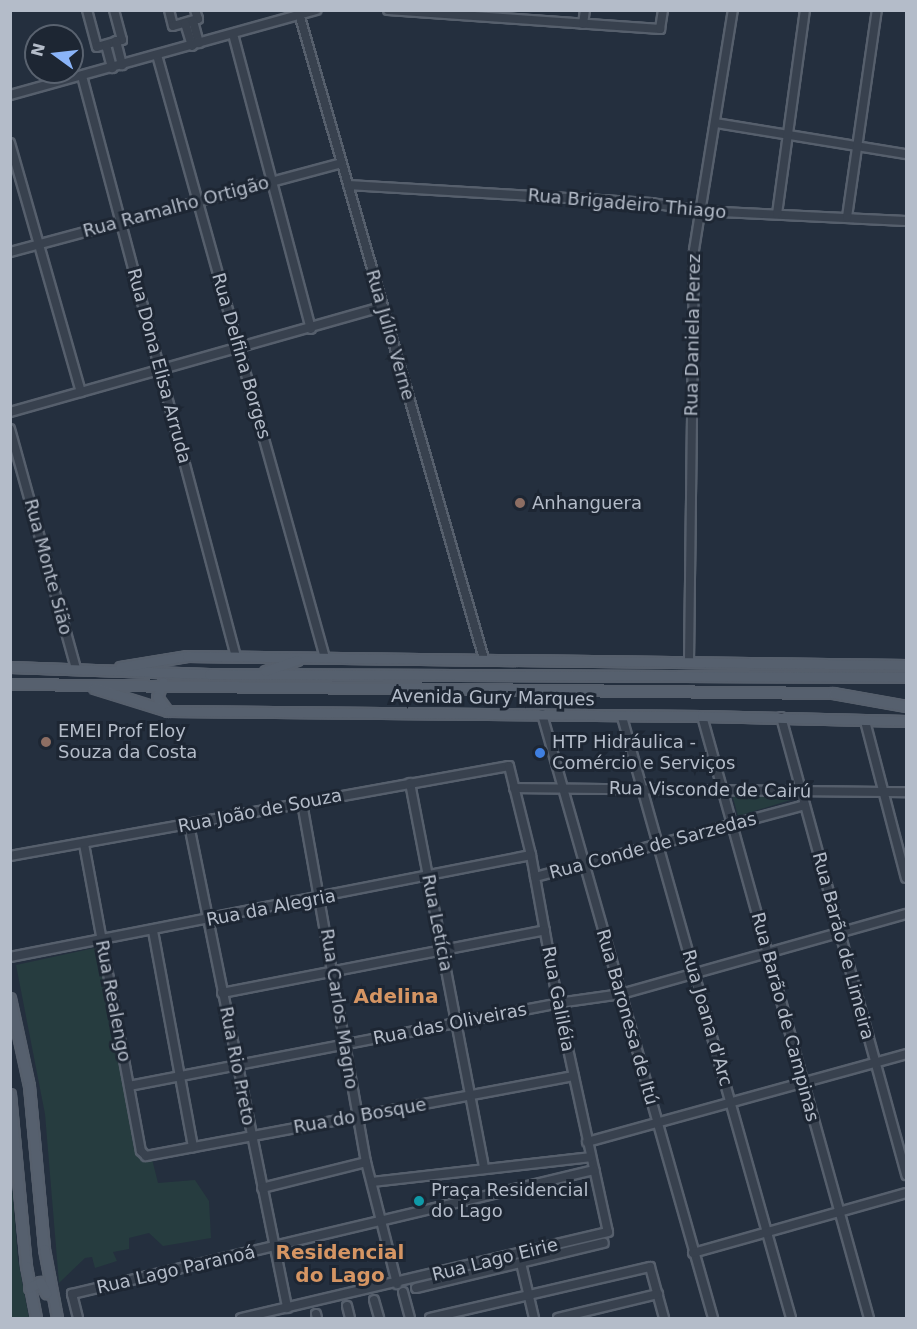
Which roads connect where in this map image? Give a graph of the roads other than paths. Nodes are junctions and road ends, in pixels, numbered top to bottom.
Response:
1 (87, 10) edge
2 (114, 10) edge
3 (169, 10) edge
4 (195, 10) edge
5 (316, 10) edge
6 (388, 10) edge
7 (585, 10) edge
8 (663, 10) edge
9 (733, 10) edge
10 (805, 10) edge
11 (877, 10) edge
12 (298, 13) edge
13 (446, 13) edge
14 (514, 15) edge
15 (189, 22) junction
16 (583, 24) junction
17 (233, 34) junction
18 (116, 42) junction
19 (106, 45) junction
20 (195, 45) junction
21 (157, 55) junction
22 (123, 65) junction
23 (112, 68) junction
24 (84, 75) edge
25 (84, 83) edge
26 (52, 84) edge
27 (10, 95) edge
28 (716, 123) junction
29 (785, 134) junction
30 (10, 143) edge
31 (858, 146) junction
32 (906, 154) edge
33 (341, 163) junction
34 (272, 182) junction
35 (348, 185) junction
36 (198, 202) junction
37 (701, 211) junction
38 (777, 214) junction
39 (847, 217) junction
40 (906, 221) edge
41 (121, 222) junction
42 (39, 244) junction
43 (10, 252) edge
44 (382, 307) junction
45 (311, 329) junction
46 (238, 348) junction
47 (160, 370) junction
48 (81, 392) junction
49 (10, 412) edge
50 (10, 429) edge
51 (236, 657) junction
52 (305, 657) junction
53 (325, 658) junction
54 (484, 659) junction
55 (689, 662) junction
56 (906, 665) edge
57 (10, 667) edge
58 (76, 669) junction
59 (103, 670) junction
60 (209, 674) junction
61 (258, 674) junction
62 (906, 677) edge
63 (10, 684) edge
64 (84, 684) junction
65 (160, 685) junction
66 (906, 706) edge
67 (168, 711) junction
68 (542, 714) junction
69 (702, 716) junction
70 (622, 717) junction
71 (781, 717) junction
72 (865, 721) junction
73 (906, 721) edge
74 (509, 766) joint
75 (410, 783) junction
76 (514, 788) junction
77 (563, 788) junction
78 (642, 789) junction
79 (722, 790) junction
80 (801, 791) junction
81 (883, 791) junction
82 (906, 792) edge
83 (302, 803) junction
84 (805, 805) junction
85 (189, 825) junction
86 (732, 825) junction
87 (84, 844) junction
88 (658, 845) junction
89 (531, 855) junction
90 (10, 856) edge
91 (585, 865) junction
92 (428, 877) junction
93 (535, 877) junction
94 (906, 878) edge
95 (320, 898) junction
96 (906, 914) edge
97 (208, 921) junction
98 (545, 930) junction
99 (153, 931) junction
100 (839, 933) junction
101 (102, 941) junction
102 (442, 950) junction
103 (767, 953) junction
104 (10, 957) edge
105 (334, 971) junction
106 (694, 974) junction
107 (222, 993) junction
108 (621, 994) junction
109 (10, 998) edge
110 (558, 1003) junction
111 (456, 1023) junction
112 (343, 1044) junction
113 (906, 1054) edge
114 (876, 1063) junction
115 (237, 1065) junction
116 (180, 1076) junction
117 (574, 1076) junction
118 (803, 1082) junction
119 (129, 1086) junction
120 (10, 1094) edge
121 (470, 1095) junction
122 (730, 1103) junction
123 (357, 1118) junction
124 (657, 1123) junction
125 (250, 1136) junction
126 (587, 1142) junction
127 (193, 1147) junction
128 (146, 1156) joint
129 (590, 1157) junction
130 (366, 1162) junction
131 (484, 1169) junction
132 (594, 1170) junction
133 (906, 1175) edge
134 (372, 1182) junction
135 (262, 1188) junction
136 (906, 1193) edge
137 (839, 1212) junction
138 (383, 1222) junction
139 (608, 1232) joint
140 (767, 1233) junction
141 (604, 1243) dead end
142 (274, 1248) junction
143 (693, 1253) junction
144 (521, 1263) junction
145 (397, 1284) junction
146 (29, 1288) junction
147 (416, 1288) dead end
148 (403, 1292) dead end
149 (658, 1294) junction
150 (529, 1295) junction
151 (374, 1300) dead end
152 (347, 1306) dead end
153 (54, 1307) junction
154 (287, 1308) junction
155 (36, 1318) edge
156 (57, 1318) edge
157 (78, 1318) edge
158 (241, 1318) edge
159 (350, 1318) edge
160 (379, 1318) edge
161 (410, 1318) edge
162 (430, 1318) edge
163 (534, 1318) edge
164 (558, 1318) edge
165 (664, 1318) edge
166 (713, 1318) edge
167 (791, 1318) edge
168 (869, 1318) edge

1 - 19 street
2 - 18 street
3 - 15 street
4 - 15 street
5 - 12 street
6 - 13 street
7 - 16 street
8 - 16 street
9 - 28 street, Rua Daniela Perez
10 - 29 street
11 - 31 street
12 - 17 street
12 - 33 street, Rua Júlio Verne
13 - 14 street
14 - 16 street
15 - 20 street
17 - 20 street
17 - 34 street
18 - 19 street
18 - 22 street
19 - 23 street
20 - 21 street
21 - 22 street
21 - 36 street, Rua Delfina Borges
22 - 23 street
23 - 24 street
25 - 41 street, Rua Dona Elisa Arruda
26 - 27 street
28 - 29 street
28 - 37 street, Rua Daniela Perez
29 - 31 street
29 - 38 street
30 - 42 street
31 - 32 street
31 - 39 street
33 - 34 street, Rua Ramalho Ortigão
33 - 35 street, Rua Júlio Verne
34 - 36 street, Rua Ramalho Ortigão
34 - 45 street
35 - 37 street, Rua Brigadeiro Thiago
35 - 44 street, Rua Júlio Verne
36 - 41 street, Rua Ramalho Ortigão
36 - 46 street, Rua Delfina Borges
37 - 38 street, Rua Brigadeiro Thiago
37 - 55 street, Rua Daniela Perez
38 - 39 street, Rua Brigadeiro Thiago
39 - 40 street, Rua Brigadeiro Thiago
41 - 42 street, Rua Ramalho Ortigão
41 - 47 street, Rua Dona Elisa Arruda
42 - 43 street, Rua Ramalho Ortigão
42 - 48 street
44 - 45 street
44 - 54 street, Rua Júlio Verne
45 - 46 street
46 - 47 street
46 - 53 street, Rua Delfina Borges
47 - 48 street
47 - 51 street, Rua Dona Elisa Arruda
48 - 49 street
50 - 58 street, Rua Monte Sião
51 - 52 main road, Avenida Gury Marques
51 - 59 main road, Avenida Gury Marques
52 - 53 main road, Avenida Gury Marques
52 - 61 main road
53 - 54 main road, Avenida Gury Marques
54 - 55 main road, Avenida Gury Marques
55 - 56 main road, Avenida Gury Marques
57 - 58 main road, Avenida Gury Marques
58 - 59 main road, Avenida Gury Marques
59 - 60 main road, Avenida Gury Marques
60 - 61 main road, Avenida Gury Marques
60 - 65 main road
61 - 62 main road, Avenida Gury Marques
63 - 64 main road, Avenida Gury Marques
64 - 65 main road, Avenida Gury Marques
64 - 67 main road, Avenida Gury Marques
65 - 66 main road, Avenida Gury Marques
65 - 67 main road
67 - 68 main road, Avenida Gury Marques
68 - 70 main road, Avenida Gury Marques
68 - 77 street, Rua Baronesa de Itú
69 - 70 main road, Avenida Gury Marques
69 - 71 main road, Avenida Gury Marques
69 - 79 street, Rua Barão de Campinas
70 - 78 street, Rua Joana d'Arc
71 - 72 main road, Avenida Gury Marques
71 - 80 street, Rua Barão de Limeira
72 - 73 main road, Avenida Gury Marques
72 - 81 street
74 - 75 street, Rua João de Souza
74 - 76 street, Rua Galiléia
75 - 83 street, Rua João de Souza
75 - 92 street, Rua Letícia
76 - 77 street, Rua Visconde de Cairú
76 - 89 street, Rua Galiléia
77 - 78 street, Rua Visconde de Cairú
77 - 91 street, Rua Baronesa de Itú
78 - 79 street, Rua Visconde de Cairú
78 - 88 street, Rua Joana d'Arc
79 - 80 street, Rua Visconde de Cairú
79 - 86 street, Rua Barão de Campinas
80 - 81 street, Rua Visconde de Cairú
80 - 84 street, Rua Barão de Limeira
81 - 82 street, Rua Visconde de Cairú
81 - 94 street
83 - 85 street, Rua João de Souza
83 - 95 street, Rua Carlos Magno
84 - 86 street, Rua Conde de Sarzedas
84 - 100 street, Rua Barão de Limeira
85 - 87 street, Rua João de Souza
85 - 97 street, Rua Rio Preto
86 - 88 street, Rua Conde de Sarzedas
86 - 103 street, Rua Barão de Campinas
87 - 90 street, Rua João de Souza
87 - 101 street, Rua Realengo
88 - 91 street, Rua Conde de Sarzedas
88 - 106 street, Rua Joana d'Arc
89 - 92 street, Rua da Alegria
89 - 93 street, Rua Galiléia
91 - 93 street, Rua Conde de Sarzedas
91 - 108 street, Rua Baronesa de Itú
92 - 95 street, Rua da Alegria
92 - 102 street, Rua Letícia
93 - 98 street, Rua Galiléia
95 - 97 street, Rua da Alegria
95 - 105 street, Rua Carlos Magno
96 - 100 street, Rua das Oliveiras
97 - 99 street, Rua da Alegria
97 - 107 street, Rua Rio Preto
98 - 102 street
98 - 110 street, Rua Galiléia
99 - 101 street, Rua da Alegria
99 - 116 street
100 - 103 street, Rua das Oliveiras
100 - 114 street, Rua Barão de Limeira
101 - 104 street, Rua da Alegria
101 - 119 street, Rua Realengo
102 - 105 street
102 - 111 street, Rua Letícia
103 - 106 street, Rua das Oliveiras
103 - 118 street, Rua Barão de Campinas
105 - 107 street
105 - 112 street, Rua Carlos Magno
106 - 108 street, Rua das Oliveiras
106 - 122 street, Rua Joana d'Arc
107 - 115 street, Rua Rio Preto
108 - 110 street, Rua das Oliveiras
108 - 124 street, Rua Baronesa de Itú
109 - 153 main road
110 - 111 street, Rua das Oliveiras
110 - 117 street, Rua Galiléia
111 - 112 street, Rua das Oliveiras
111 - 121 street, Rua Letícia
112 - 115 street, Rua das Oliveiras
112 - 123 street, Rua Carlos Magno
113 - 114 street
114 - 118 street
114 - 133 street, Rua Barão de Limeira
115 - 116 street, Rua das Oliveiras
115 - 125 street, Rua Rio Preto
116 - 119 street, Rua das Oliveiras
116 - 127 street
117 - 121 street, Rua do Bosque
117 - 126 street, Rua Galiléia
118 - 122 street
118 - 137 street, Rua Barão de Campinas
119 - 128 street, Rua Realengo
120 - 146 main road
121 - 123 street, Rua do Bosque
121 - 131 street, Rua Letícia
122 - 124 street
122 - 140 street, Rua Joana d'Arc
123 - 125 street, Rua do Bosque
123 - 130 street, Rua Carlos Magno
124 - 126 street
124 - 143 street, Rua Baronesa de Itú
125 - 127 street, Rua do Bosque
125 - 135 street, Rua Rio Preto
126 - 129 street, Rua Galiléia
127 - 128 street, Rua do Bosque
129 - 131 street
129 - 132 street, Rua Galiléia
130 - 134 street, Rua Carlos Magno
130 - 135 street
131 - 134 street
132 - 138 street, Rua Lago Paranoá
132 - 139 street, Rua Galiléia
134 - 138 street, Rua Carlos Magno
135 - 142 street, Rua Rio Preto
136 - 137 street
137 - 140 street
137 - 168 street, Rua Barão de Campinas
138 - 142 street, Rua Lago Paranoá
138 - 145 street, Rua Carlos Magno
139 - 145 street, Rua Lago Eirie
140 - 143 street
140 - 167 street, Rua Joana d'Arc
141 - 144 street
142 - 154 street, Rua Rio Preto
142 - 157 street, Rua Lago Paranoá
143 - 166 street, Rua Baronesa de Itú
144 - 147 street
144 - 150 street
145 - 154 street, Rua Lago Eirie
146 - 153 main road
146 - 155 main road
148 - 161 street
149 - 150 street
149 - 164 street
149 - 165 street
150 - 162 street
150 - 163 street
151 - 160 street
152 - 159 street
153 - 156 main road
154 - 158 street, Rua Lago Eirie

